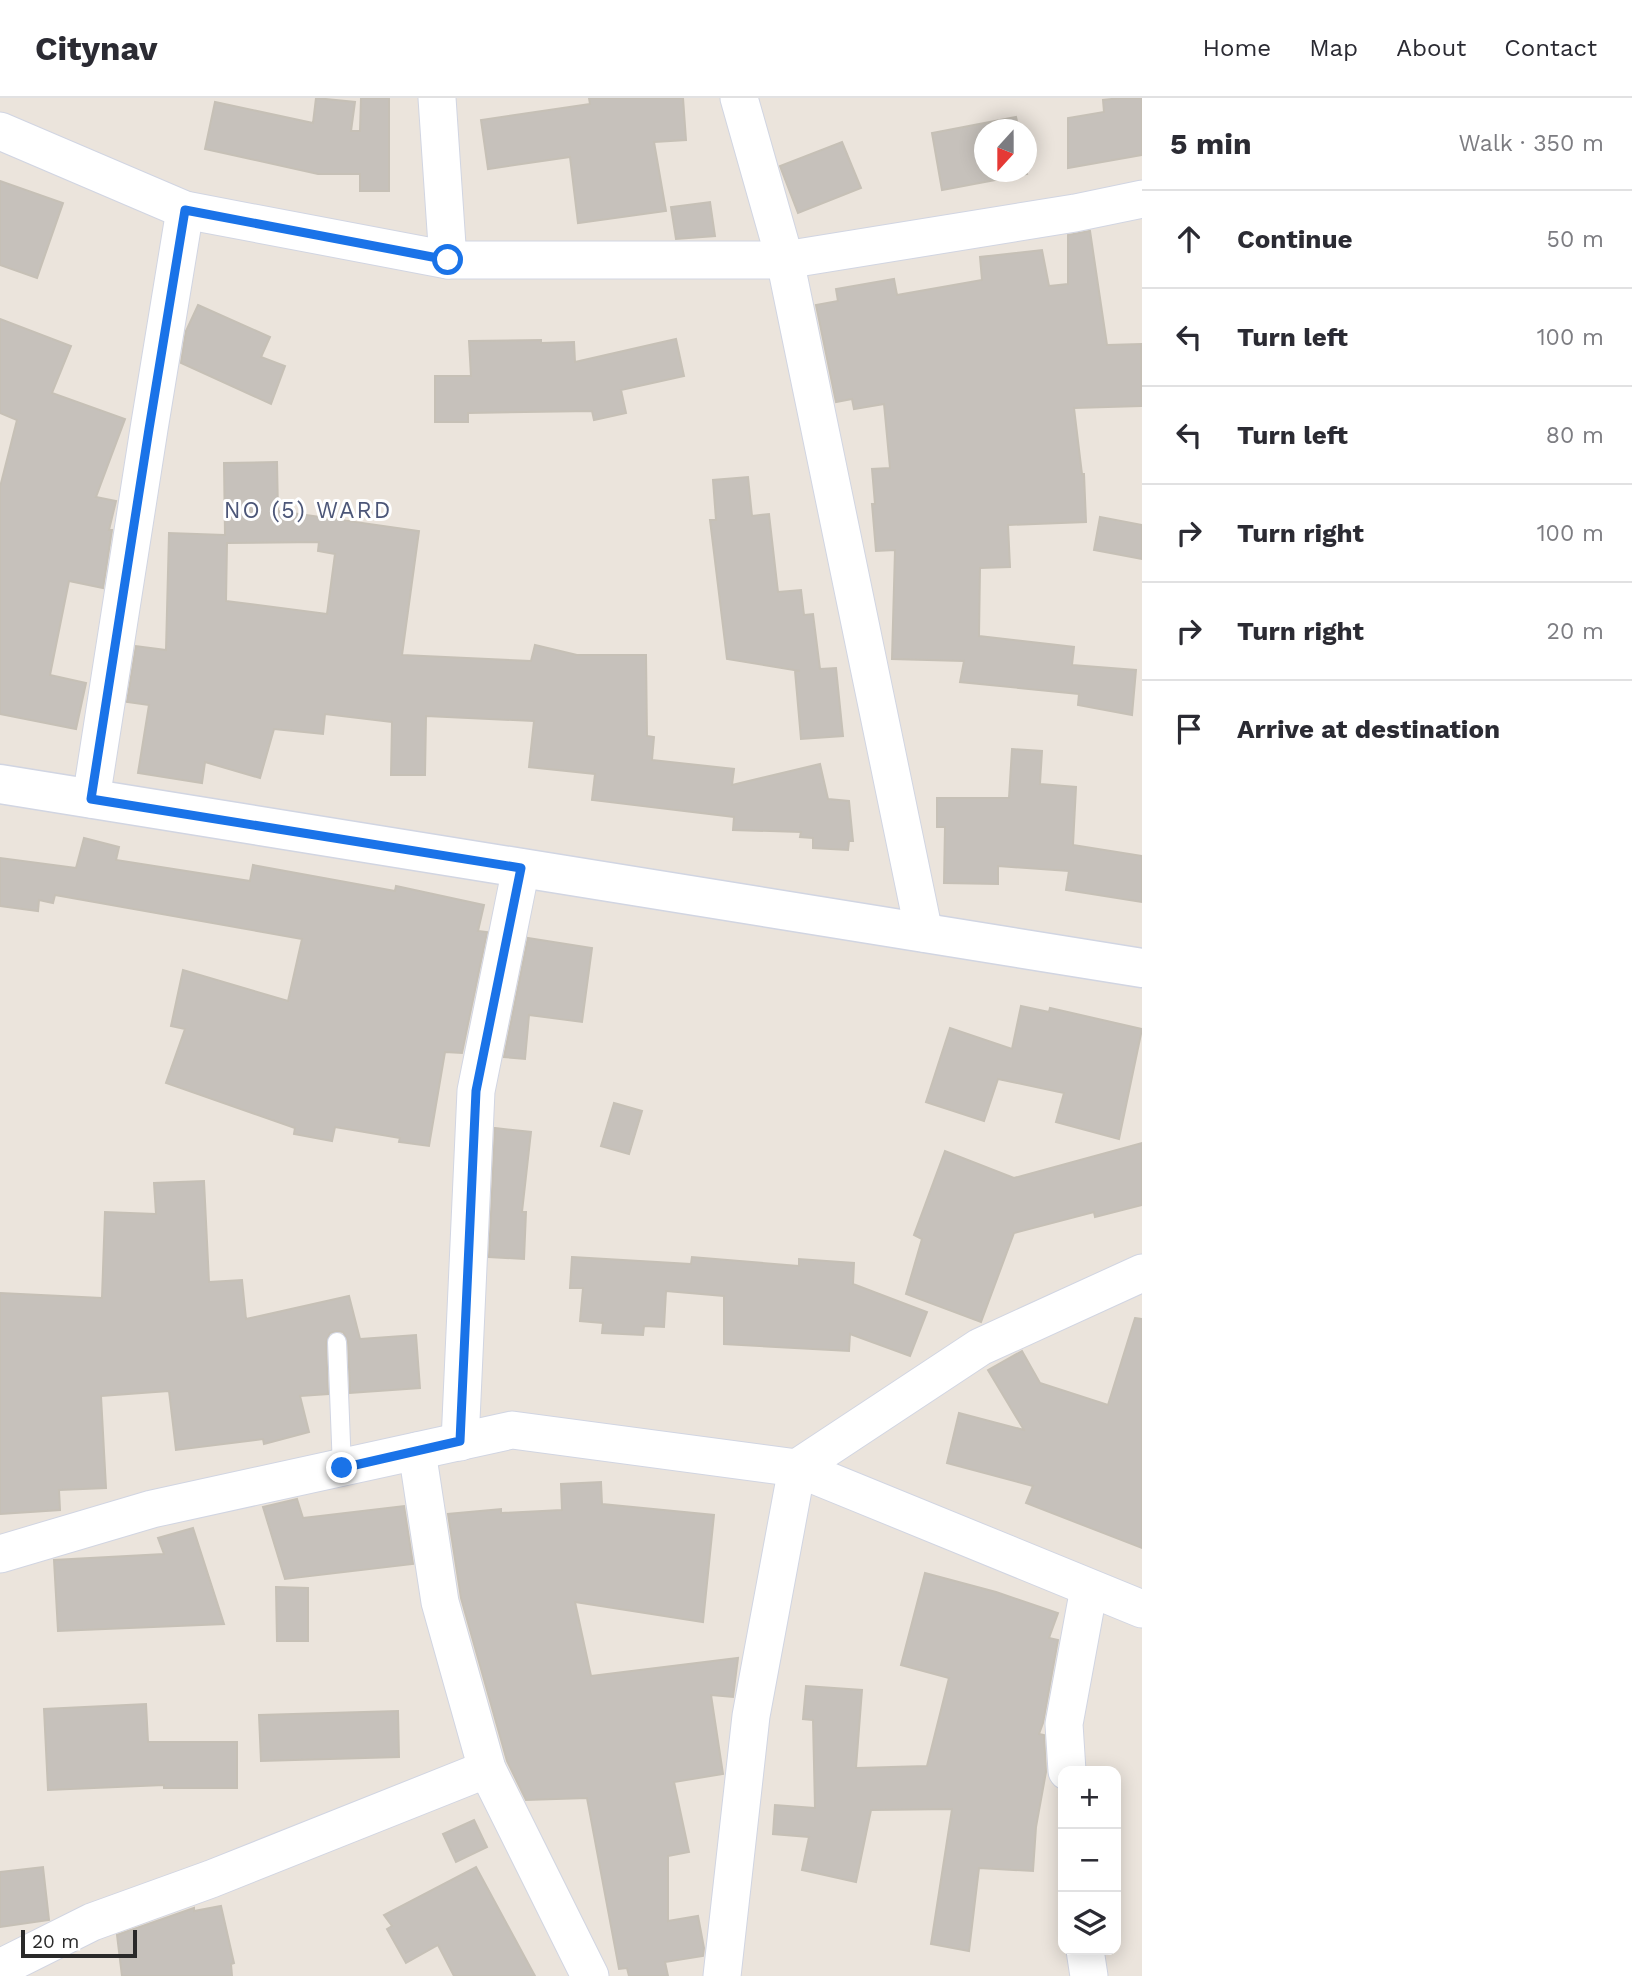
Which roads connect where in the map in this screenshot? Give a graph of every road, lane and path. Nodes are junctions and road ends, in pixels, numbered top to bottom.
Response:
1 (437, 98) edge
2 (742, 99) edge
3 (0, 131) edge
4 (1142, 199) edge
5 (185, 210) junction
6 (448, 260) junction
7 (785, 260) junction
8 (0, 784) edge
9 (91, 799) junction
10 (521, 868) junction
11 (924, 933) junction
12 (1142, 968) edge
13 (1142, 1273) edge
14 (337, 1342) dead end
15 (460, 1441) junction
16 (417, 1451) junction
17 (342, 1468) junction
18 (797, 1468) junction
19 (0, 1553) edge
20 (1089, 1588) junction
21 (1142, 1609) edge
22 (1067, 1766) edge
23 (487, 1769) junction
24 (1086, 1955) edge
25 (0, 1968) edge
26 (590, 1976) edge
27 (722, 1976) edge
28 (1089, 1976) edge

1 - 6 street
2 - 7 street
3 - 5 street
4 - 7 street
5 - 6 street
5 - 9 street
6 - 7 street
7 - 11 street
8 - 9 street
9 - 10 street
10 - 11 street
10 - 15 street
11 - 12 street
13 - 18 street
14 - 17 lane
15 - 16 street
15 - 18 street
16 - 17 street
16 - 23 street
17 - 19 street
18 - 20 street
18 - 27 street
20 - 21 street
20 - 22 street
23 - 25 street
23 - 26 street
24 - 28 street

